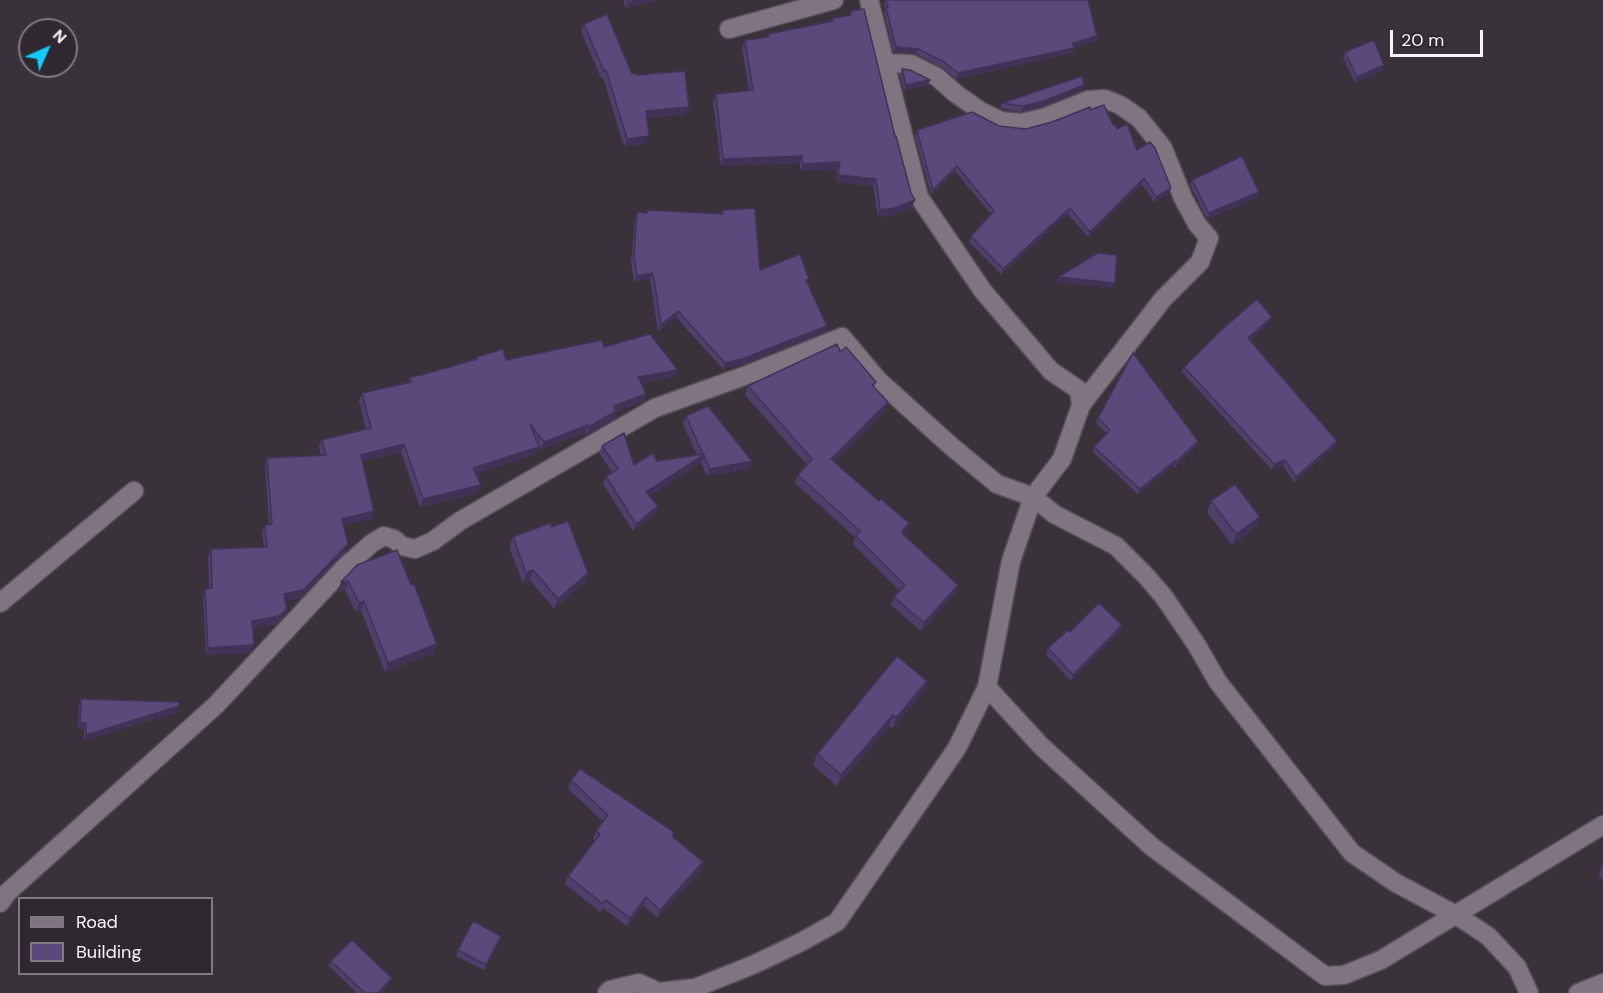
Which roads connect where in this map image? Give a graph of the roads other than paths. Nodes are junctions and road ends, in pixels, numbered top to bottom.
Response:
1 (834, 0) edge
2 (869, 0) edge
3 (729, 29) dead end
4 (885, 63) junction
5 (1081, 405) junction
6 (134, 490) dead end
7 (1033, 497) junction
8 (0, 603) edge
9 (987, 687) junction
10 (1603, 825) edge
11 (0, 903) edge
12 (1456, 915) junction
13 (1603, 983) edge
14 (607, 993) edge
15 (1529, 993) edge
16 (1578, 993) edge

1 - 3 street
2 - 4 street
4 - 5 street
4 - 5 street
5 - 7 street
6 - 8 street
7 - 9 street
7 - 11 street
7 - 12 street
9 - 12 street
9 - 14 street
10 - 12 street
12 - 15 street
13 - 16 street

